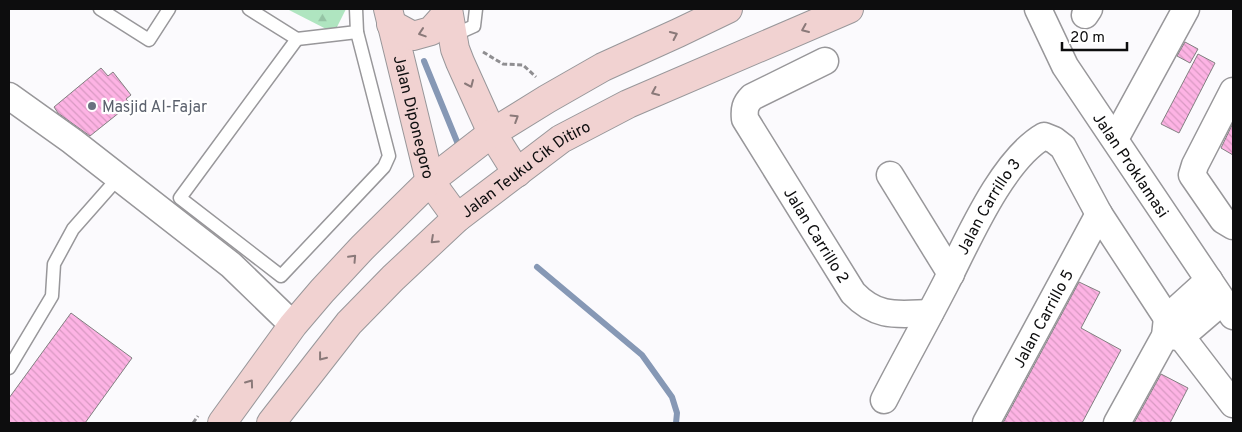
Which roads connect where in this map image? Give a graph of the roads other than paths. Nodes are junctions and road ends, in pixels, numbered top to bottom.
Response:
1 (100, 9) edge
2 (169, 9) edge
3 (249, 9) edge
4 (356, 9) edge
5 (476, 9) edge
6 (728, 9) edge
7 (849, 9) edge
8 (1038, 9) edge
9 (1186, 9) edge
10 (390, 17) edge
11 (451, 26) edge
12 (357, 32) junction
13 (298, 39) junction
14 (825, 61) dead end
15 (1233, 91) edge
16 (9, 96) edge
17 (492, 133) junction
18 (1115, 139) junction
19 (517, 173) junction
20 (890, 175) dead end
21 (118, 178) junction
22 (430, 180) junction
23 (1099, 214) junction
24 (457, 218) junction
25 (1233, 226) edge
26 (950, 274) junction
27 (1209, 280) junction
28 (1228, 309) edge
29 (930, 313) junction
30 (293, 325) junction
31 (1171, 330) junction
32 (9, 368) edge
33 (884, 400) dead end
34 (1233, 404) edge
35 (222, 423) edge
36 (271, 423) edge
37 (986, 423) edge
38 (1117, 423) edge

1 - 2 lane
3 - 13 lane
4 - 12 lane
5 - 11 lane
17 -> 6 main road
7 -> 19 main road, Jalan Teuku Cik Ditiro
8 - 18 street, Jalan Proklamasi
9 - 18 street
11 -> 10 main road
10 - 22 main road, Jalan Diponegoro
11 -> 17 main road
12 - 13 lane
12 - 13 lane
14 - 29 street, Jalan Carrillo 2
15 - 25 street
16 - 21 street
17 - 19 main road
17 - 22 main road
18 - 27 street, Jalan Proklamasi
19 - 24 main road, Jalan Teuku Cik Ditiro
20 - 26 street, Jalan Carrillo 3
21 - 30 street
21 - 32 lane
22 - 24 main road, Jalan Diponegoro
30 -> 22 main road
23 - 26 street, Jalan Carrillo 3
23 - 31 street
23 - 37 street, Jalan Carrillo 5
24 -> 36 main road, Jalan Teuku Cik Ditiro
26 - 29 street, Jalan Carrillo 3
27 - 28 street, Jalan Proklamasi
27 - 31 street
28 - 31 street
29 - 33 street, Jalan Carrillo 3
35 -> 30 main road
31 - 34 street
31 - 38 street

